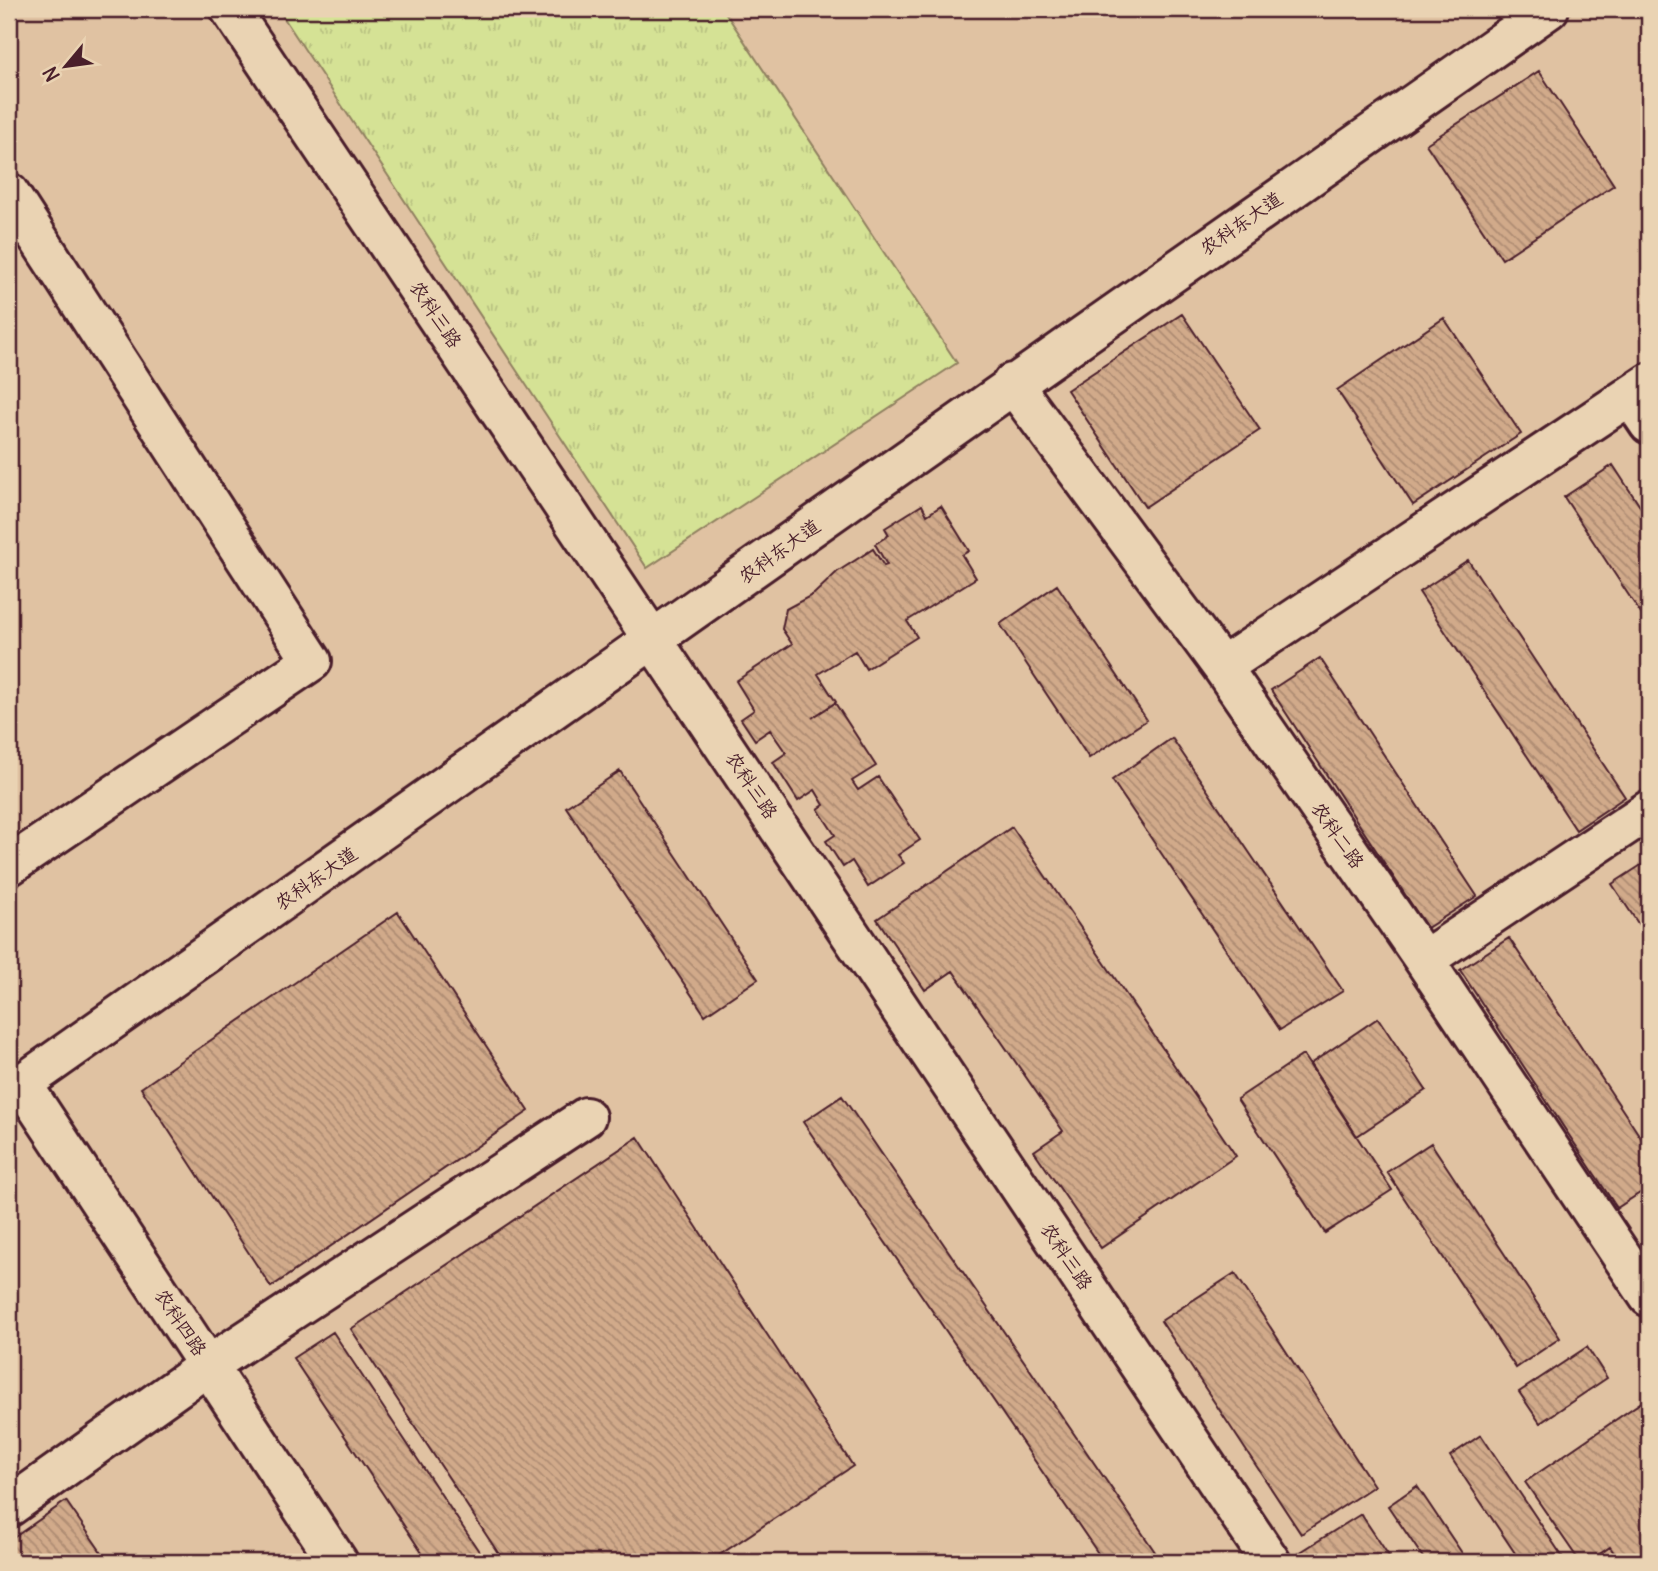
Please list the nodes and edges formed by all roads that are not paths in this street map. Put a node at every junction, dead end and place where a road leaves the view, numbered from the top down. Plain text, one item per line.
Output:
1 (230, 9) edge
2 (1549, 9) edge
3 (9, 193) edge
4 (1012, 383) junction
5 (1643, 401) edge
6 (655, 641) junction
7 (1222, 667) junction
8 (1649, 810) edge
9 (9, 866) edge
10 (1424, 960) junction
11 (15, 1089) edge
12 (586, 1117) dead end
13 (1649, 1297) edge
14 (209, 1365) junction
15 (9, 1507) edge
16 (338, 1562) edge
17 (1271, 1562) edge

1 - 6 street, 农科三路
2 - 4 street, 农科东大道
3 - 9 street
4 - 6 street, 农科东大道
4 - 7 street, 农科二路
5 - 7 street
6 - 11 street, 农科东大道
6 - 17 street, 农科三路
7 - 10 street, 农科二路
8 - 10 street
10 - 13 street, 农科二路
11 - 14 street, 农科四路
12 - 14 street
14 - 15 street
14 - 16 street, 农科四路

